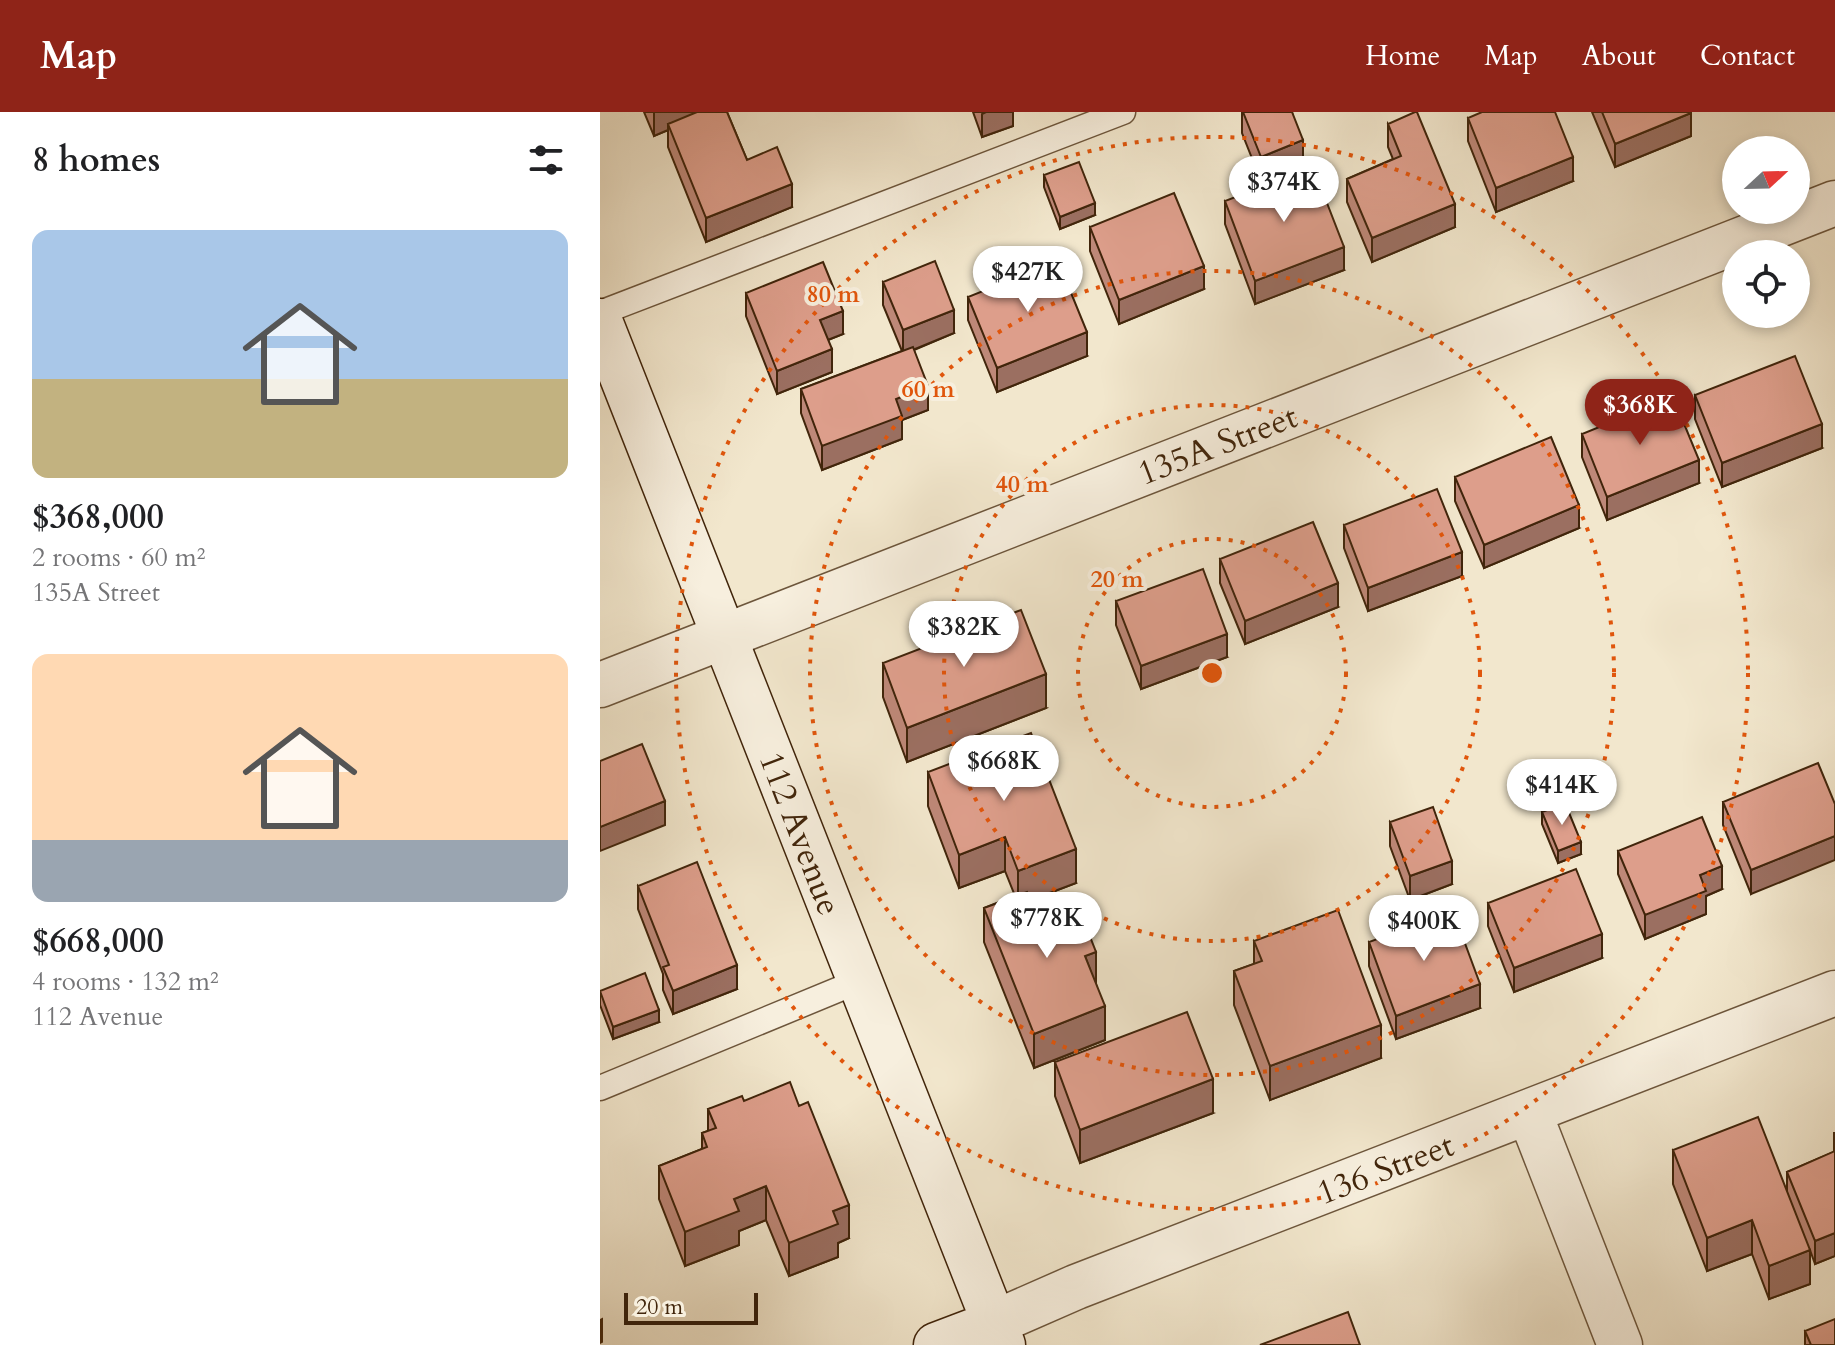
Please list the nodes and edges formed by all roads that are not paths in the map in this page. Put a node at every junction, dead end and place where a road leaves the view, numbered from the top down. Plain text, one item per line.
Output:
1 (1123, 112) edge
2 (1835, 203) edge
3 (600, 313) edge
4 (600, 321) edge
5 (724, 635) junction
6 (600, 685) edge
7 (859, 981) junction
8 (1835, 993) edge
9 (600, 1088) edge
10 (1529, 1112) junction
11 (998, 1334) edge
12 (936, 1345) edge
13 (1620, 1345) edge

1 - 3 lane
2 - 5 street, 135A Street
4 - 5 street, 112 Avenue
5 - 6 street, 135A Street
5 - 7 street, 112 Avenue
7 - 9 lane
7 - 11 street, 112 Avenue
8 - 10 street, 136 Street
10 - 11 street, 136 Street
10 - 13 street
11 - 12 street, 136 Street

